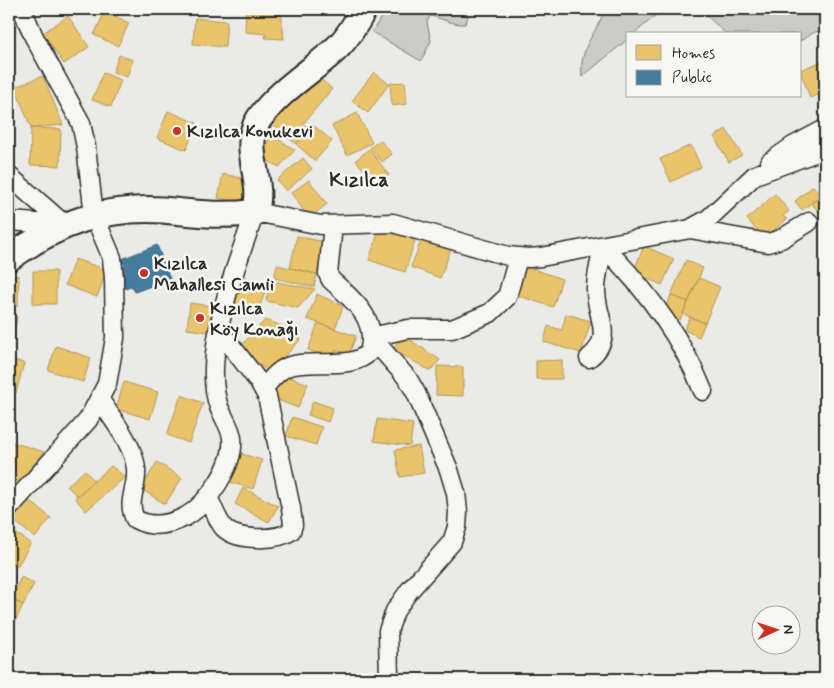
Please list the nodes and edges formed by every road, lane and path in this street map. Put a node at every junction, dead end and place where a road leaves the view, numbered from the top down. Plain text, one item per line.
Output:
1 (22, 9) edge
2 (364, 9) edge
3 (825, 129) edge
4 (825, 149) edge
5 (755, 175) junction
6 (9, 176) edge
7 (255, 212) junction
8 (94, 214) junction
9 (9, 221) edge
10 (809, 222) dead end
11 (66, 225) junction
12 (333, 226) junction
13 (690, 229) junction
14 (603, 246) junction
15 (9, 258) edge
16 (518, 258) junction
17 (219, 330) junction
18 (371, 337) junction
19 (589, 358) dead end
20 (264, 388) junction
21 (704, 391) dead end
22 (100, 400) junction
23 (208, 497) junction
24 (9, 508) edge
25 (389, 679) edge

1 - 8 street
2 - 7 street
3 - 5 street
4 - 5 street
5 - 13 street
6 - 11 street
7 - 8 street
7 - 12 street
7 - 17 street
8 - 11 street
8 - 22 street
9 - 11 street
10 - 13 street
11 - 15 street
12 - 16 street
12 - 18 street
13 - 14 street
14 - 16 street
14 - 19 street
14 - 21 street
16 - 18 street
17 - 20 street
17 - 23 street
18 - 20 street
18 - 25 street
20 - 23 street
22 - 23 street
22 - 24 street

